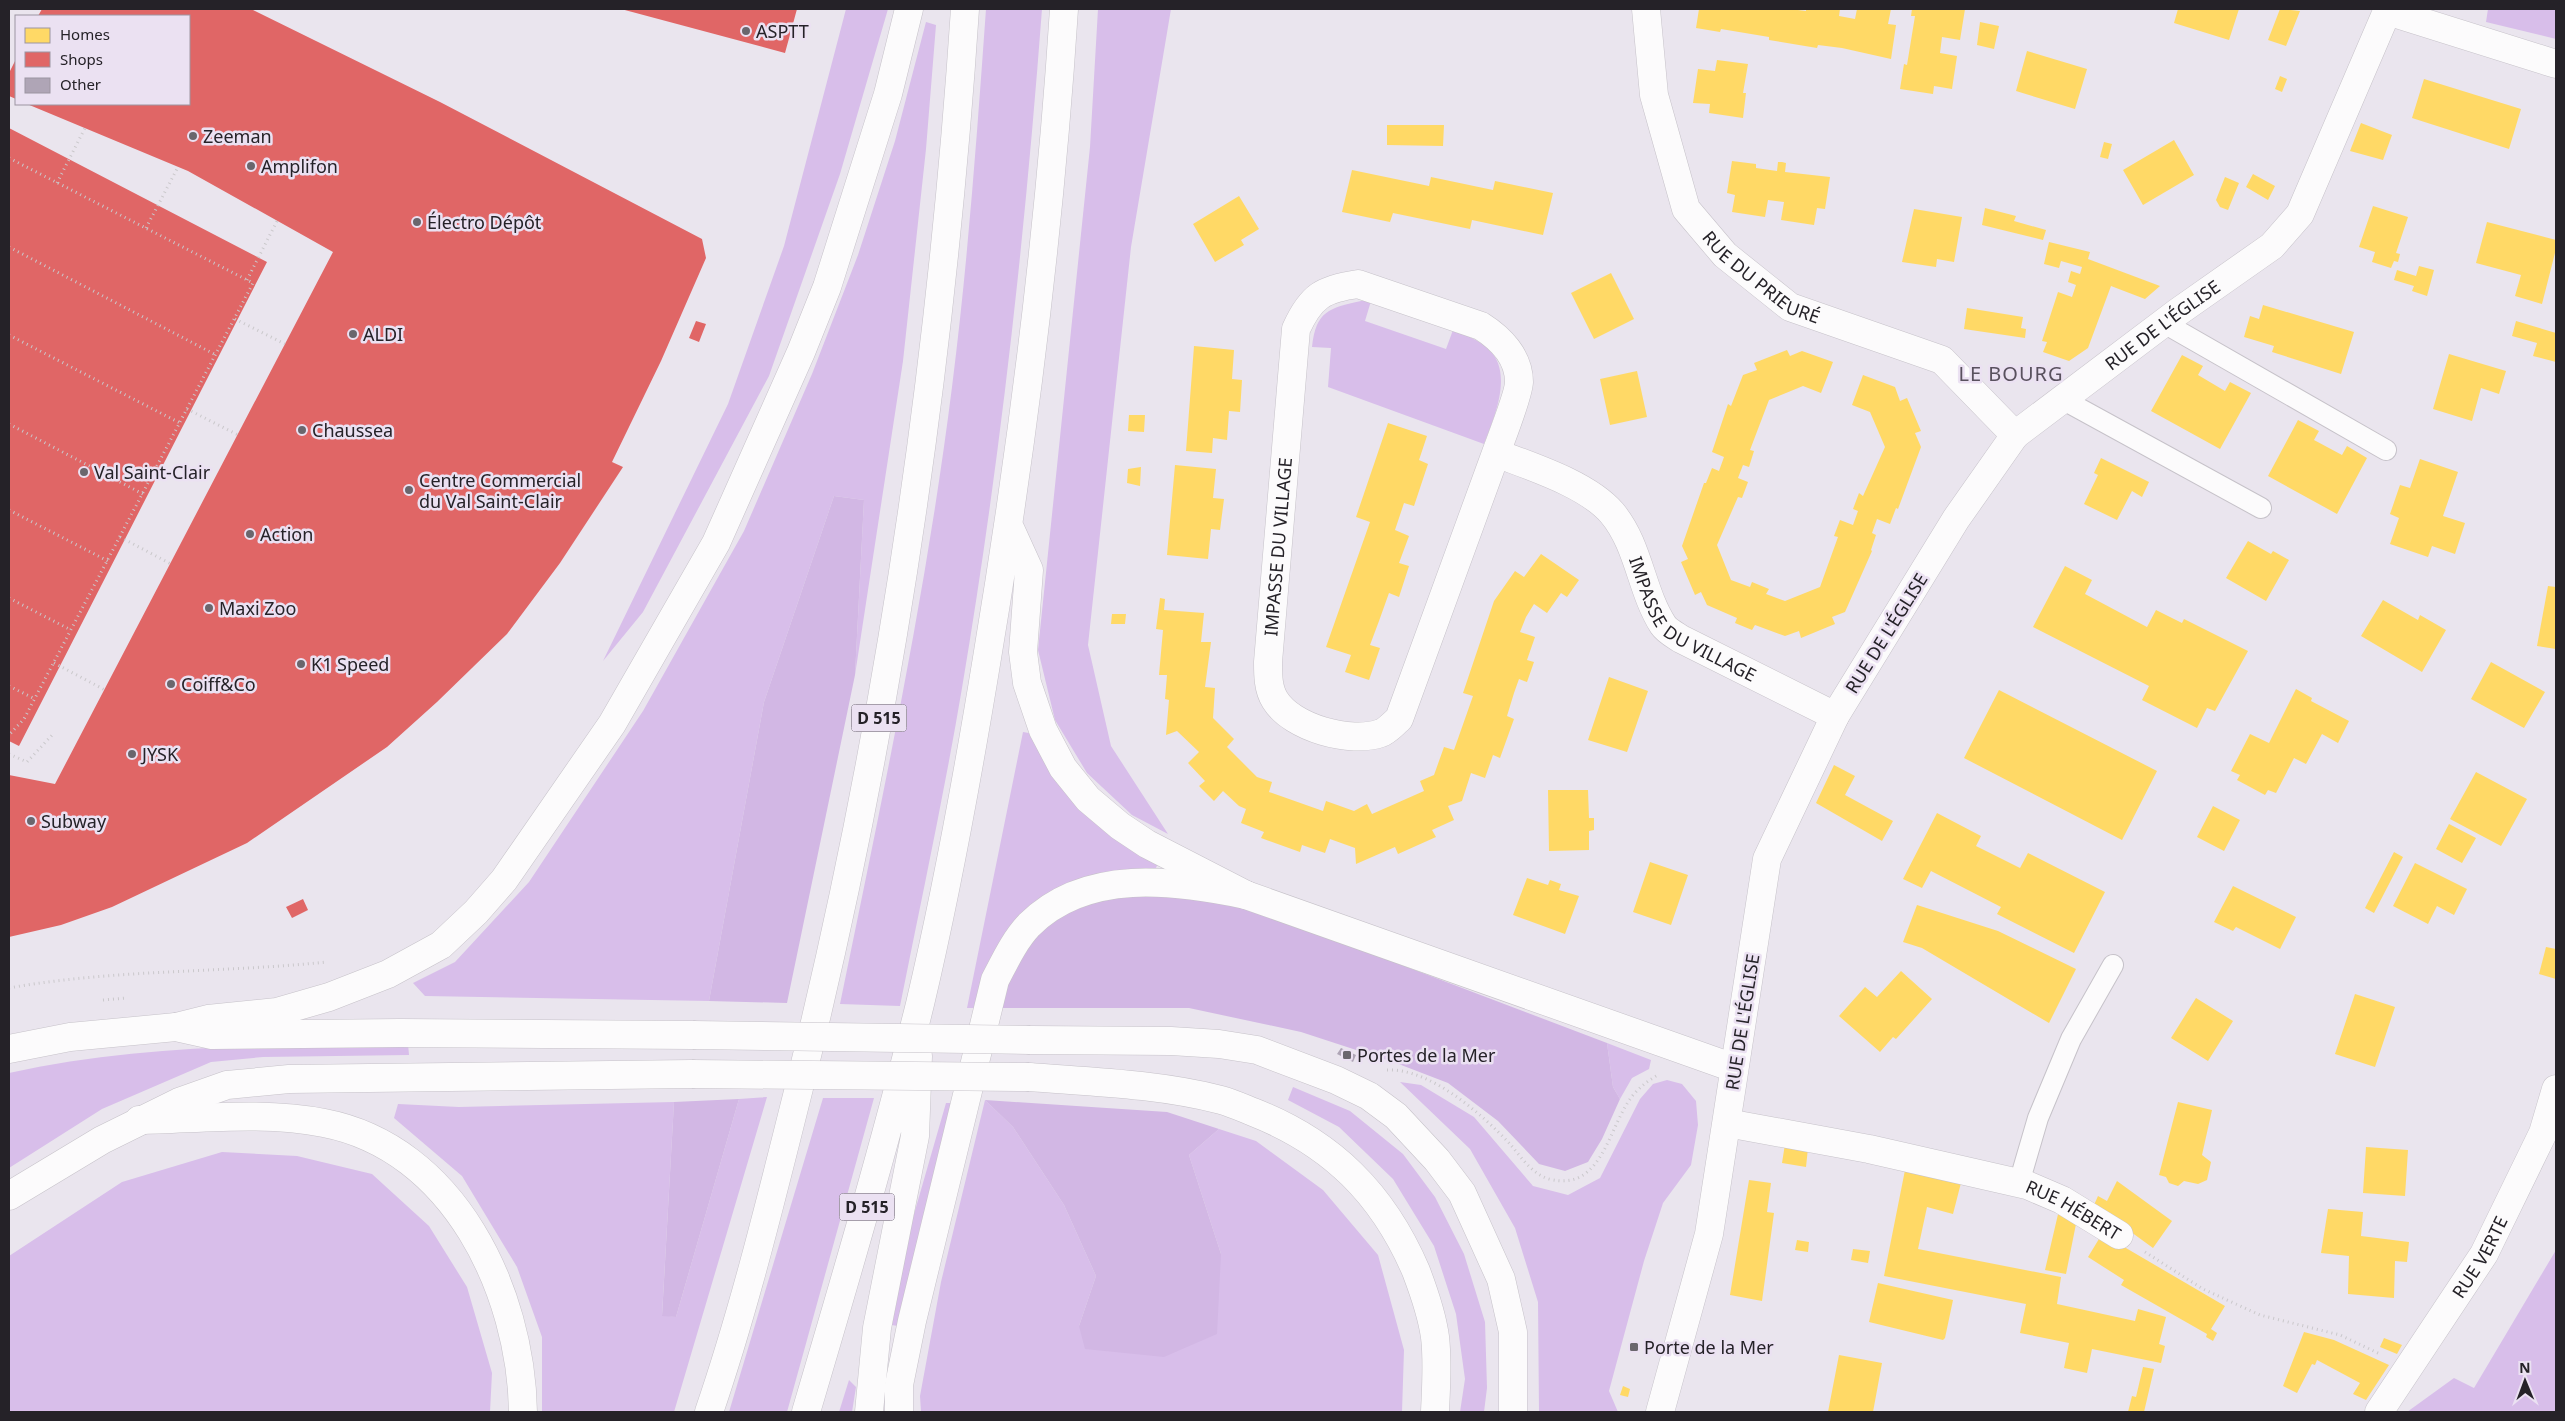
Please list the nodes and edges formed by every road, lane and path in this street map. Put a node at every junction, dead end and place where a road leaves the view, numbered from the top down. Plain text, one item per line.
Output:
1 (909, 9) edge
2 (965, 9) edge
3 (1064, 9) edge
4 (1646, 9) edge
5 (2387, 10) edge
6 (2556, 64) edge
7 (85, 128) dead end
8 (9, 158) edge
9 (178, 167) dead end
10 (57, 183) junction
11 (277, 221) dead end
12 (146, 228) junction
13 (9, 247) edge
14 (247, 280) junction
15 (234, 319) junction
16 (2164, 323) junction
17 (9, 335) edge
18 (285, 344) dead end
19 (216, 355) junction
20 (2062, 400) junction
21 (187, 409) junction
22 (180, 423) junction
23 (9, 424) edge
24 (238, 435) dead end
25 (2015, 436) junction
26 (2386, 450) dead end
27 (1496, 453) junction
28 (143, 494) junction
29 (2261, 508) dead end
30 (9, 510) edge
31 (1009, 526) junction
32 (120, 537) junction
33 (108, 561) junction
34 (171, 564) dead end
35 (9, 598) edge
36 (72, 630) junction
37 (54, 663) junction
38 (9, 686) edge
39 (105, 690) dead end
40 (35, 699) junction
41 (1835, 716) junction
42 (54, 734) dead end
43 (9, 735) edge
44 (9, 754) edge
45 (1246, 895) junction
46 (334, 962) dead end
47 (2114, 965) dead end
48 (9, 988) edge
49 (921, 1000) junction
50 (176, 1028) junction
51 (9, 1049) edge
52 (1734, 1068) junction
53 (1378, 1070) dead end
54 (1663, 1072) dead end
55 (2556, 1089) edge
56 (139, 1120) junction
57 (1727, 1122) junction
58 (2019, 1183) junction
59 (9, 1196) edge
60 (2119, 1235) joint
61 (2388, 1358) dead end
62 (523, 1412) edge
63 (709, 1412) edge
64 (806, 1412) edge
65 (869, 1412) edge
66 (898, 1412) edge
67 (1435, 1412) edge
68 (1513, 1412) edge
69 (1660, 1412) edge
70 (2379, 1412) edge

1 - 50 main road
2 - 63 main road, D 515
3 - 31 main road, D 515
4 - 25 main road, RUE DU PRIEURÉ
5 - 6 main road
5 - 16 main road, RUE DE L'ÉGLISE
7 - 10 path
8 - 10 path
9 - 12 path
10 - 12 path
11 - 14 path
12 - 14 path
13 - 19 path
14 - 15 path
15 - 18 path
15 - 19 path
16 - 20 main road, RUE DE L'ÉGLISE
16 - 26 lane
17 - 22 path
19 - 21 path
20 - 25 main road, RUE DE L'ÉGLISE
20 - 29 lane
21 - 22 path
21 - 24 path
22 - 28 path
23 - 28 path
25 - 41 main road, RUE DE L'ÉGLISE
27 - 27 main road, IMPASSE DU VILLAGE
27 - 41 main road, IMPASSE DU VILLAGE
28 - 32 path
30 - 33 path
31 - 45 main road
31 - 49 main road, D 515
32 - 33 path
32 - 34 path
33 - 36 path
35 - 36 path
36 - 37 path
37 - 39 path
37 - 40 path
38 - 40 path
40 - 43 path
41 - 52 main road, RUE DE L'ÉGLISE
42 - 44 path
45 - 52 main road
45 - 66 main road
46 - 48 path
47 - 58 lane
49 - 64 main road, D 515
49 - 65 main road
50 - 51 main road
50 - 68 main road, bridge
52 - 57 main road, RUE DE L'ÉGLISE
53 - 54 path
55 - 70 main road, RUE VERTE
56 - 59 main road
56 - 62 main road
56 - 67 main road, bridge
57 - 58 main road, RUE HÉBERT
57 - 69 main road, RUE DE L'ÉGLISE
58 - 60 main road, RUE HÉBERT
60 - 61 path, RUE HÉBERT

